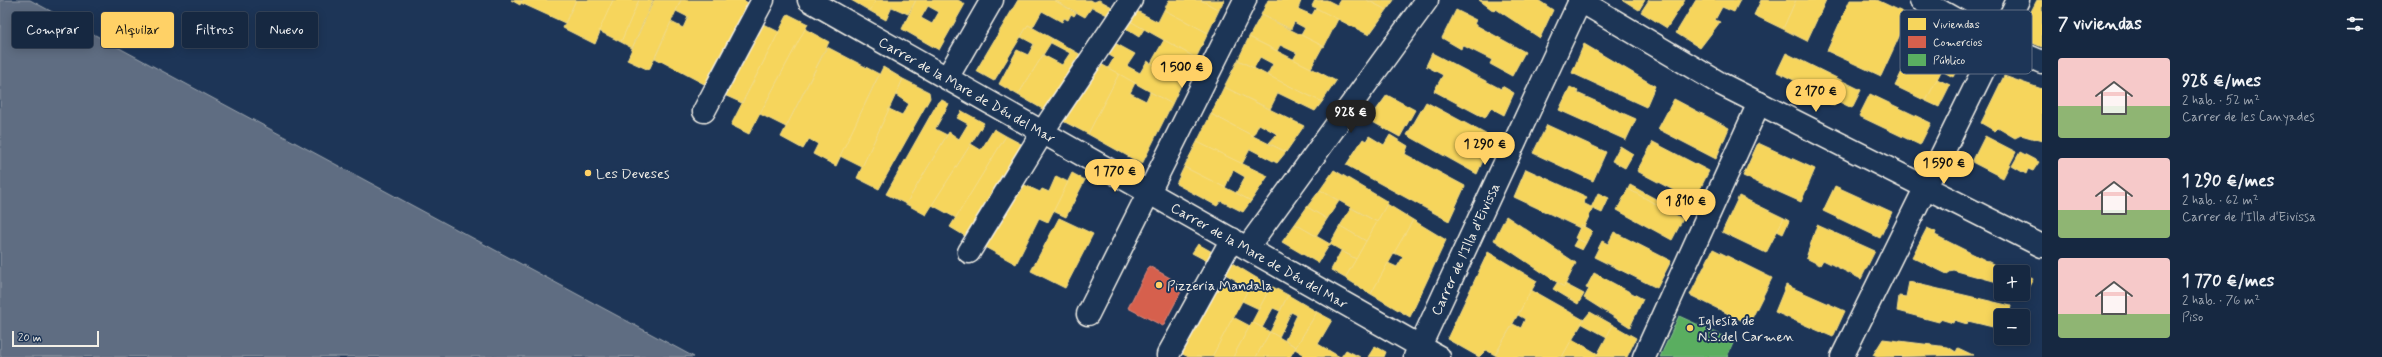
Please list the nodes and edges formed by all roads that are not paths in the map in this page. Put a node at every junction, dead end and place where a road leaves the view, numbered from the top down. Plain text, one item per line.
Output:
1 (762, 0) edge
2 (808, 0) edge
3 (992, 0) edge
4 (1131, 0) edge
5 (1245, 0) edge
6 (1427, 0) edge
7 (1580, 0) edge
8 (1921, 0) edge
9 (2018, 0) edge
10 (1939, 10) edge
11 (2013, 10) edge
12 (2032, 58) edge
13 (2042, 62) edge
14 (1981, 74) edge
15 (947, 78) junction
16 (1759, 103) junction
17 (704, 111) dead end
18 (1044, 134) junction
19 (1924, 187) junction
20 (1150, 193) junction
21 (1240, 244) junction
22 (2042, 246) edge
23 (969, 252) dead end
24 (1088, 314) dead end
25 (1418, 351) edge
26 (1168, 355) dead end
27 (1439, 357) edge
28 (1644, 357) edge
29 (1842, 357) edge

1 - 17 street
2 - 15 street, Carrer de la Mare de Déu del Mar
3 - 15 street
4 - 18 street
5 - 20 street
6 - 21 street
7 - 16 street
7 - 25 street, Carrer de l'Illa d'Eivissa
8 - 10 street
9 - 11 street
12 - 13 street
14 - 19 street
15 - 18 street, Carrer de la Mare de Déu del Mar
16 - 19 street
16 - 28 street
18 - 20 street, Carrer de la Mare de Déu del Mar
18 - 23 street
19 - 22 street
19 - 29 street
20 - 21 street, Carrer de la Mare de Déu del Mar
20 - 24 street
21 - 25 street, Carrer de la Mare de Déu del Mar
21 - 26 street
25 - 27 street, Carrer de la Mare de Déu del Mar

